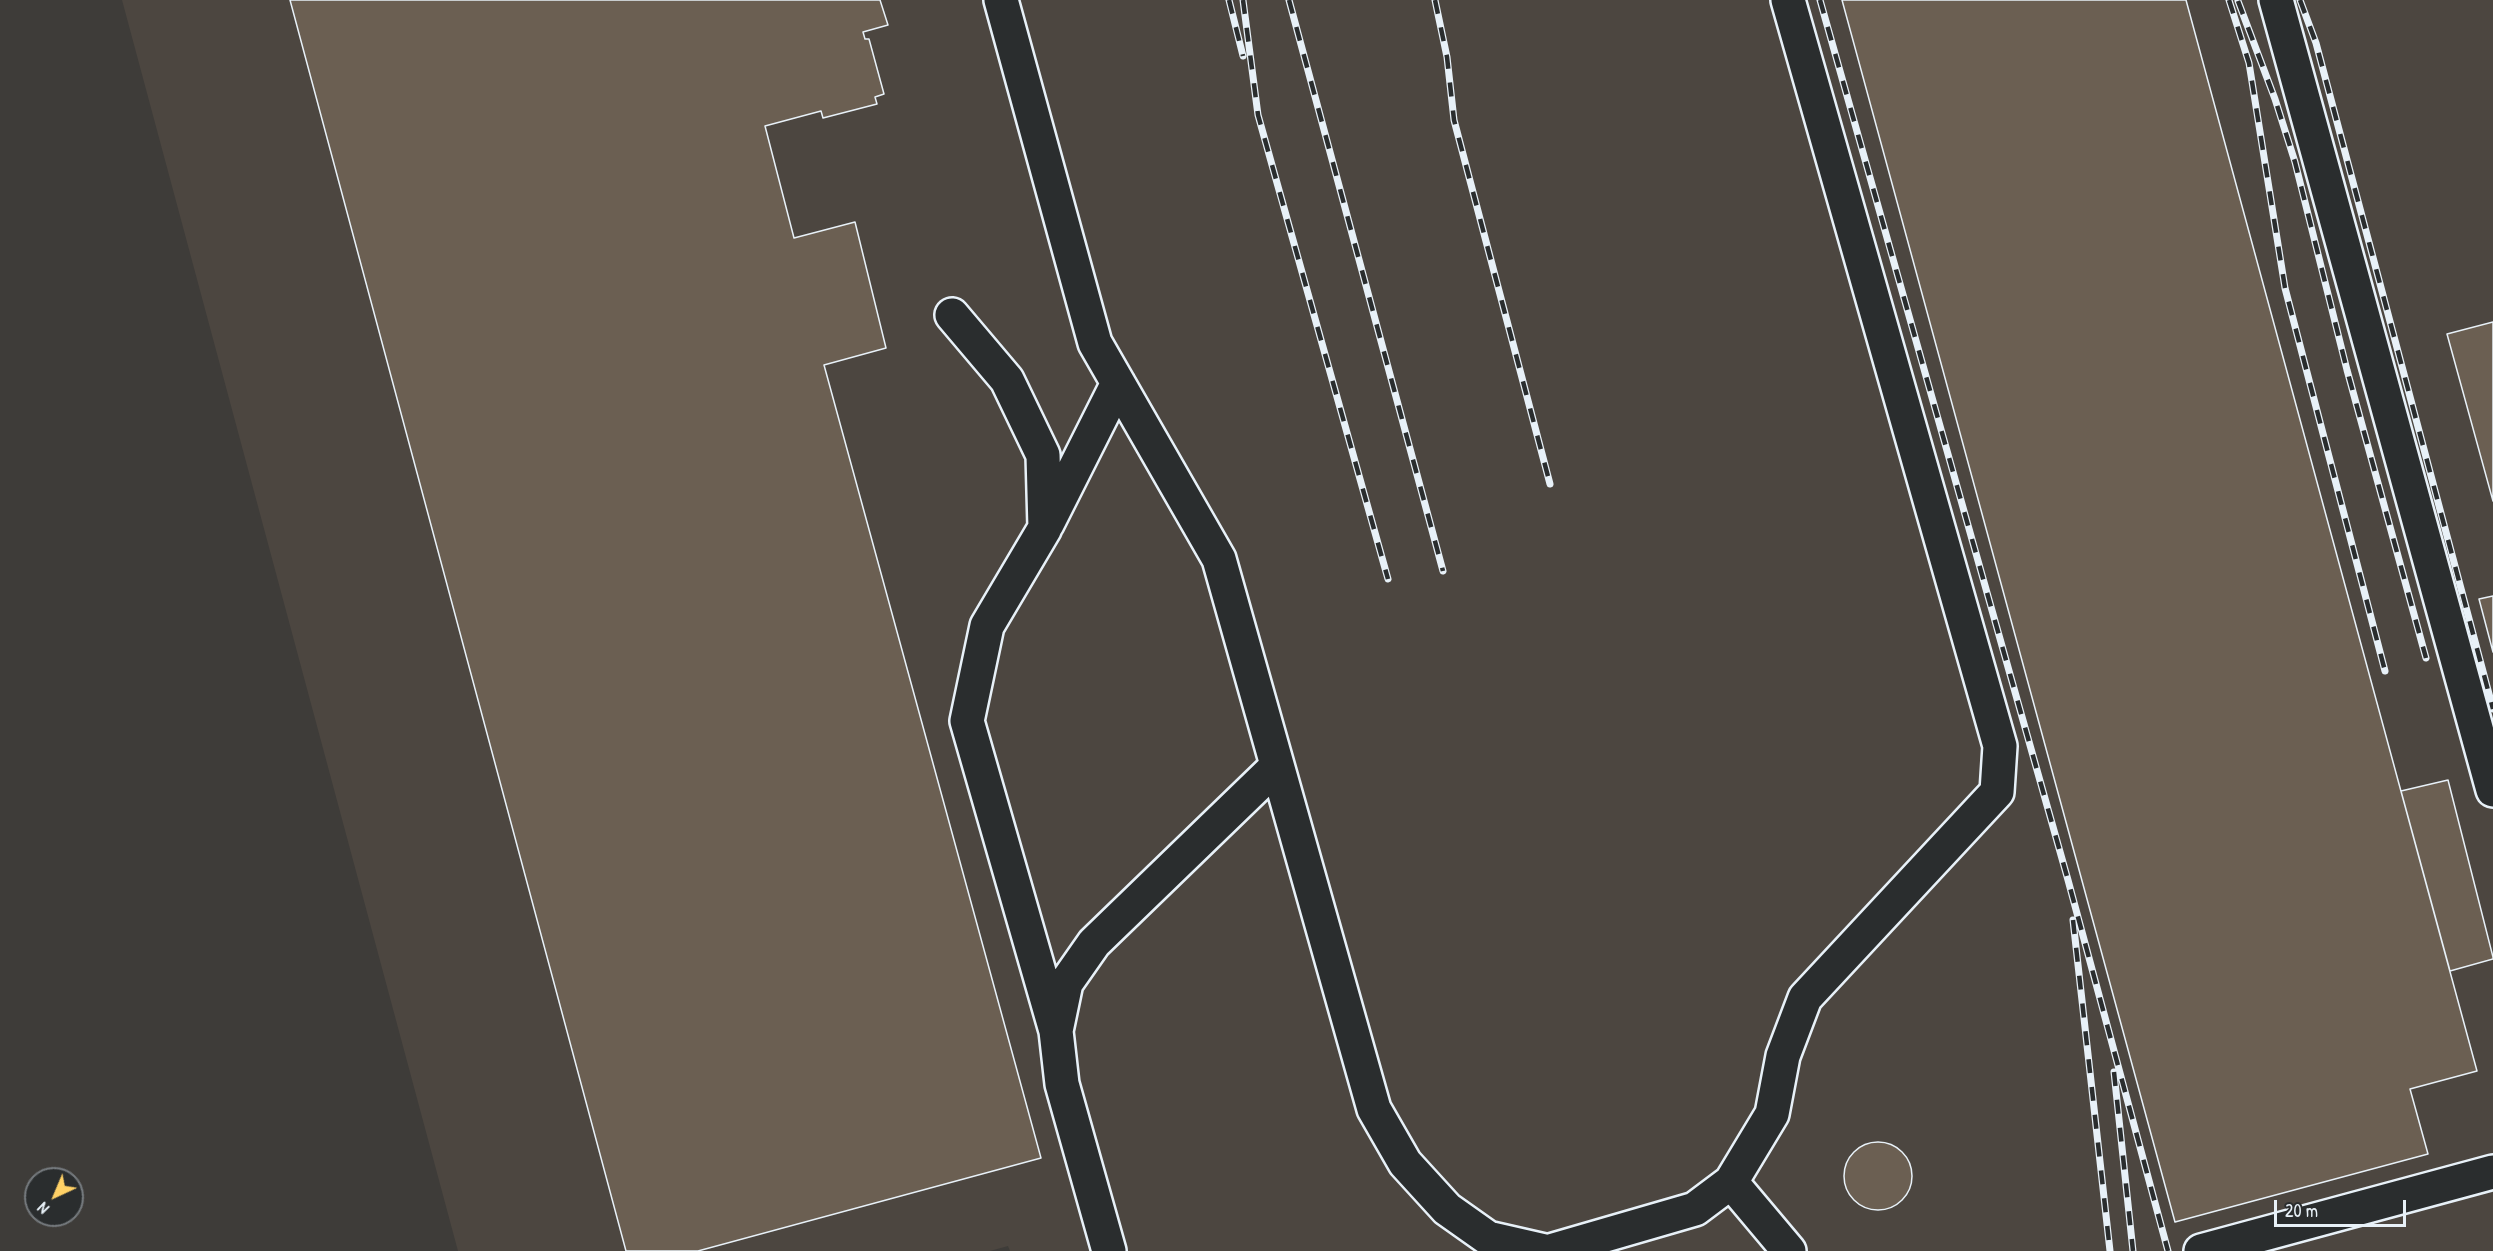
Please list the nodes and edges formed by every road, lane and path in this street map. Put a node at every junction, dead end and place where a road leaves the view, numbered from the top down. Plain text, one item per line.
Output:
1 (1001, 0) edge
2 (1788, 0) edge
3 (2276, 0) edge
4 (952, 315) dead end
5 (1118, 383) junction
6 (1045, 528) junction
7 (1277, 766) junction
8 (2493, 789) edge
9 (1056, 1031) junction
10 (2493, 1172) edge
11 (1731, 1182) junction
12 (1109, 1251) edge
13 (1545, 1251) edge
14 (1550, 1251) edge
15 (1789, 1251) edge
16 (2201, 1251) edge

1 - 5 lane
2 - 11 lane
3 - 8 lane
4 - 6 lane
5 - 6 lane
5 - 7 lane
6 - 9 lane
7 - 9 lane
7 - 13 lane
9 - 12 lane
10 - 16 lane
11 - 14 lane
11 - 15 lane

